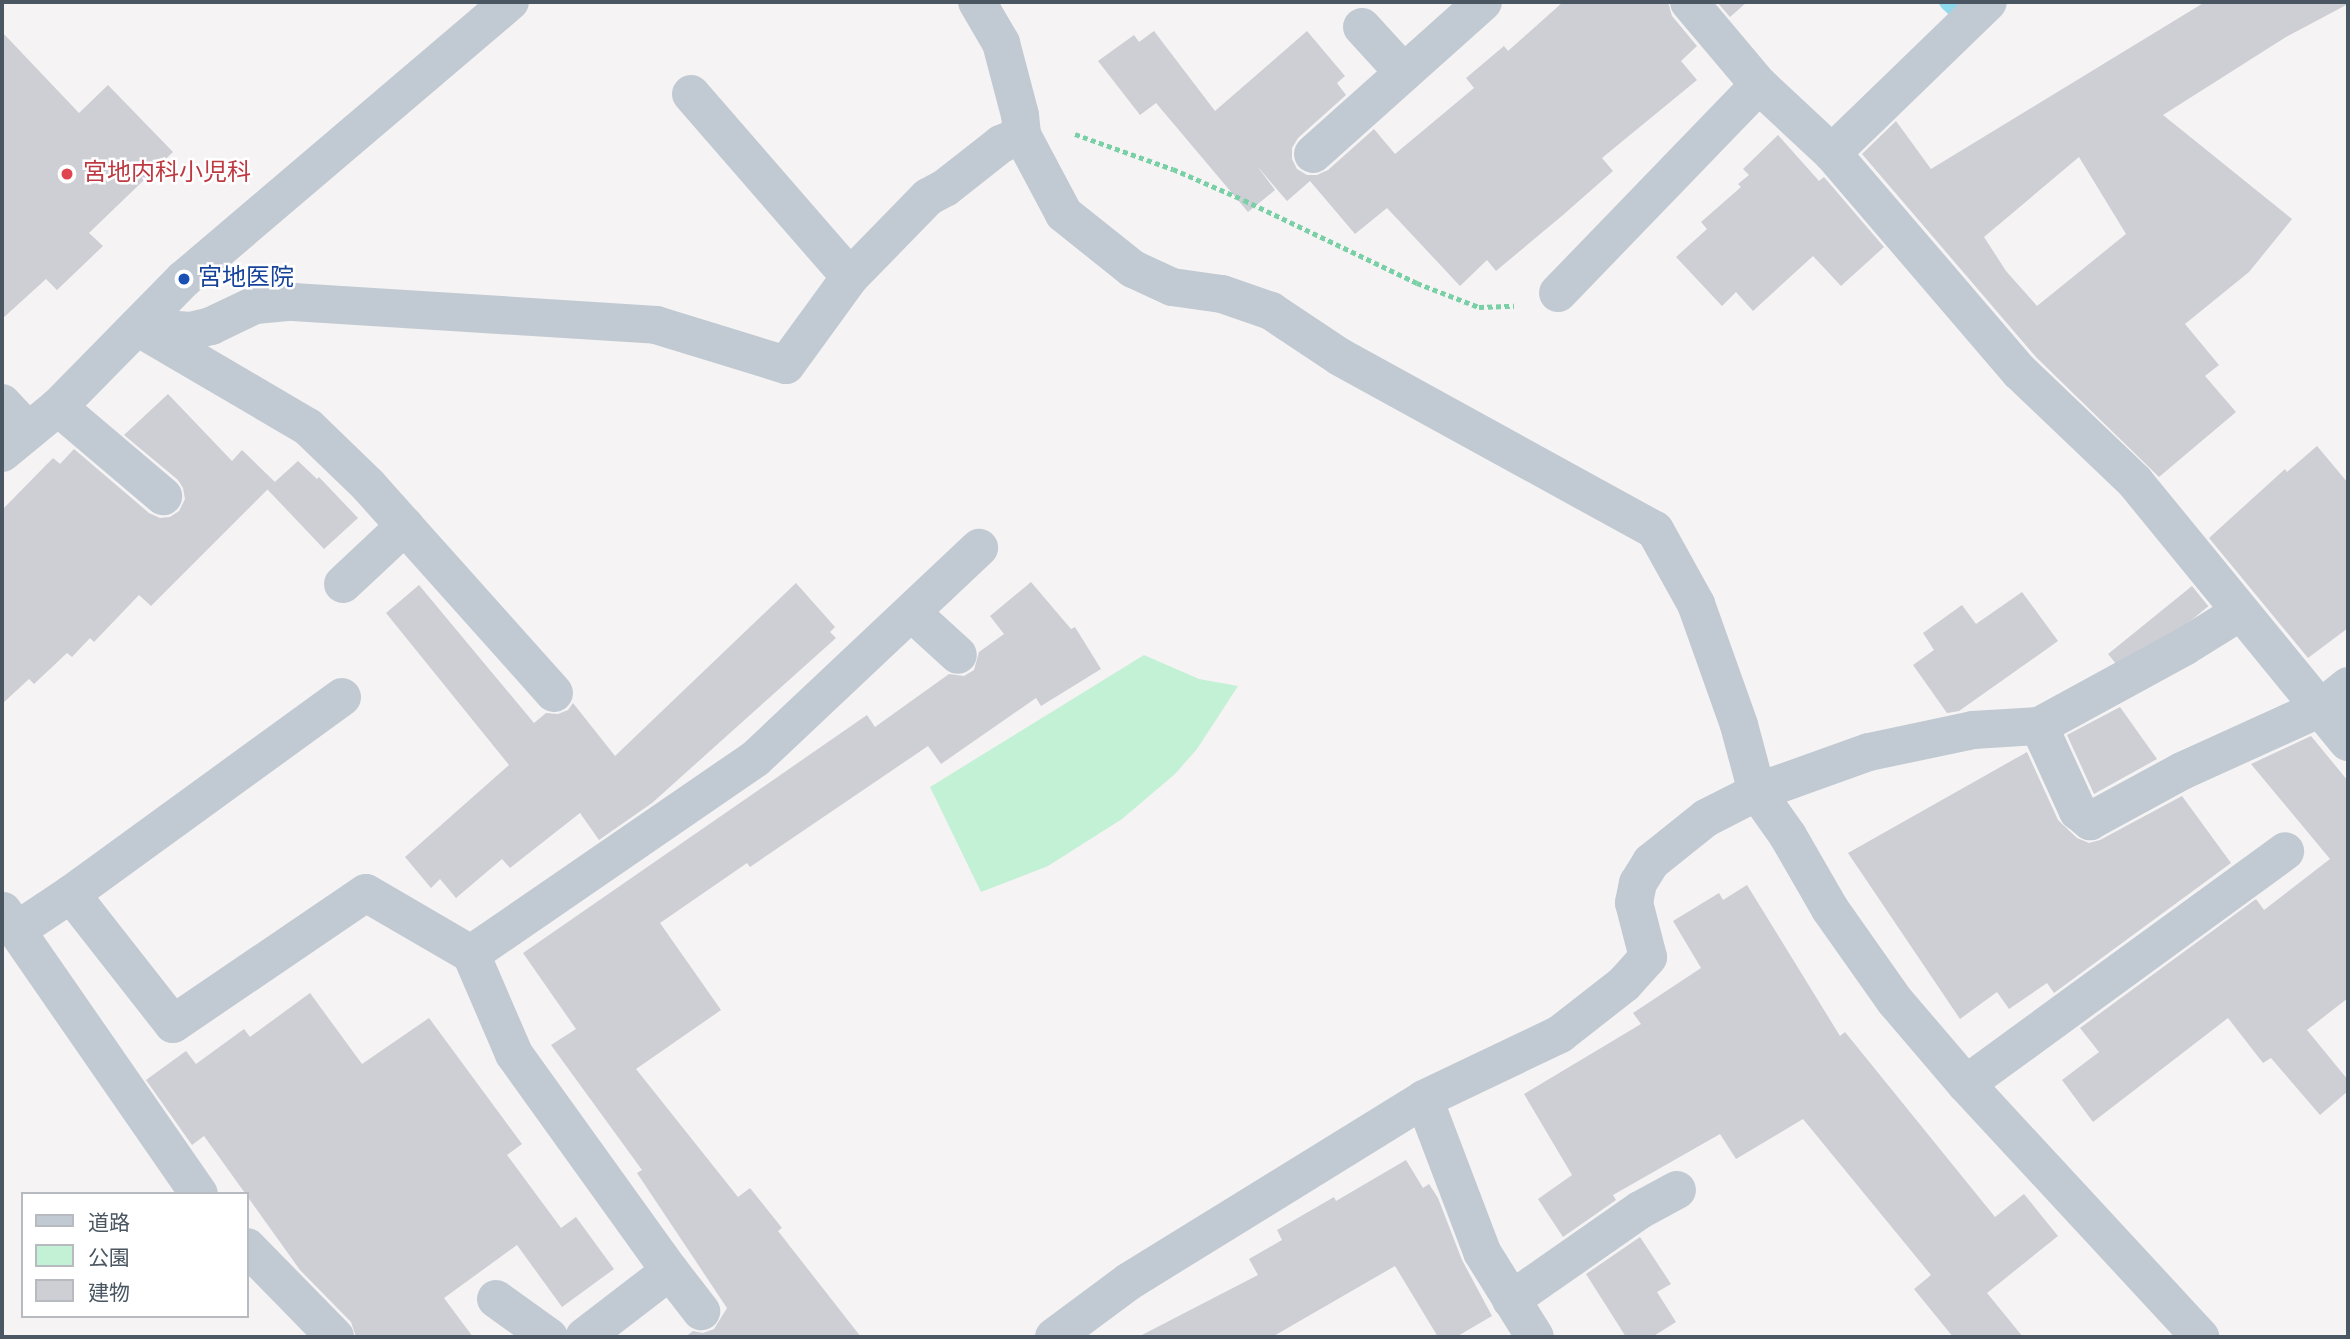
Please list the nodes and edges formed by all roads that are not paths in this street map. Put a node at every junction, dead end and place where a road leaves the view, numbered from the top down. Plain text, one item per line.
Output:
1 (977, 2) edge
2 (1483, 2) edge
3 (1689, 2) edge
4 (1988, 2) edge
5 (489, 9) edge
6 (1362, 27) dead end
7 (1404, 73) junction
8 (1759, 85) junction
9 (691, 94) dead end
10 (1021, 125) junction
11 (1832, 153) junction
12 (1313, 154) dead end
13 (850, 277) junction
14 (1558, 293) road end
15 (137, 327) junction
16 (58, 407) junction
17 (10, 429) edge
18 (163, 496) dead end
19 (405, 526) junction
20 (979, 548) dead end
21 (343, 584) dead end
22 (2239, 612) junction
23 (912, 613) junction
24 (958, 655) dead end
25 (554, 693) dead end
26 (2335, 696) edge
27 (341, 697) dead end
28 (2039, 726) junction
29 (2348, 742) edge
30 (1757, 792) junction
31 (2284, 851) dead end
32 (71, 894) junction
33 (9, 920) edge
34 (471, 954) junction
35 (1966, 1084) junction
36 (1424, 1099) junction
37 (1677, 1190) dead end
38 (199, 1192) edge
39 (248, 1248) edge
40 (670, 1271) junction
41 (496, 1299) dead end
42 (1511, 1300) junction
43 (701, 1311) dead end
44 (335, 1337) edge
45 (549, 1337) edge
46 (584, 1337) edge
47 (1054, 1337) edge
48 (1535, 1337) edge
49 (2200, 1337) edge

1 - 10 street
2 - 7 street
3 - 8 street
4 - 11 street
5 - 15 street
6 - 7 street
7 - 12 street
8 - 11 street
8 - 14 street
9 - 13 street
10 - 13 street
10 - 30 street
11 - 22 street
13 - 15 street
15 - 16 street
15 - 19 street
16 - 17 street
16 - 18 street
19 - 21 street
19 - 25 street
20 - 23 street
22 - 26 street
22 - 28 street
23 - 24 street
23 - 34 street
26 - 28 street
26 - 29 street
27 - 32 street
28 - 30 street
30 - 35 street
30 - 36 street
31 - 35 street
32 - 33 street
32 - 34 street
33 - 38 street
34 - 40 street
35 - 49 street
36 - 42 street
36 - 47 street
37 - 42 street
39 - 44 street
40 - 43 street
40 - 46 street
41 - 45 street
42 - 48 street

